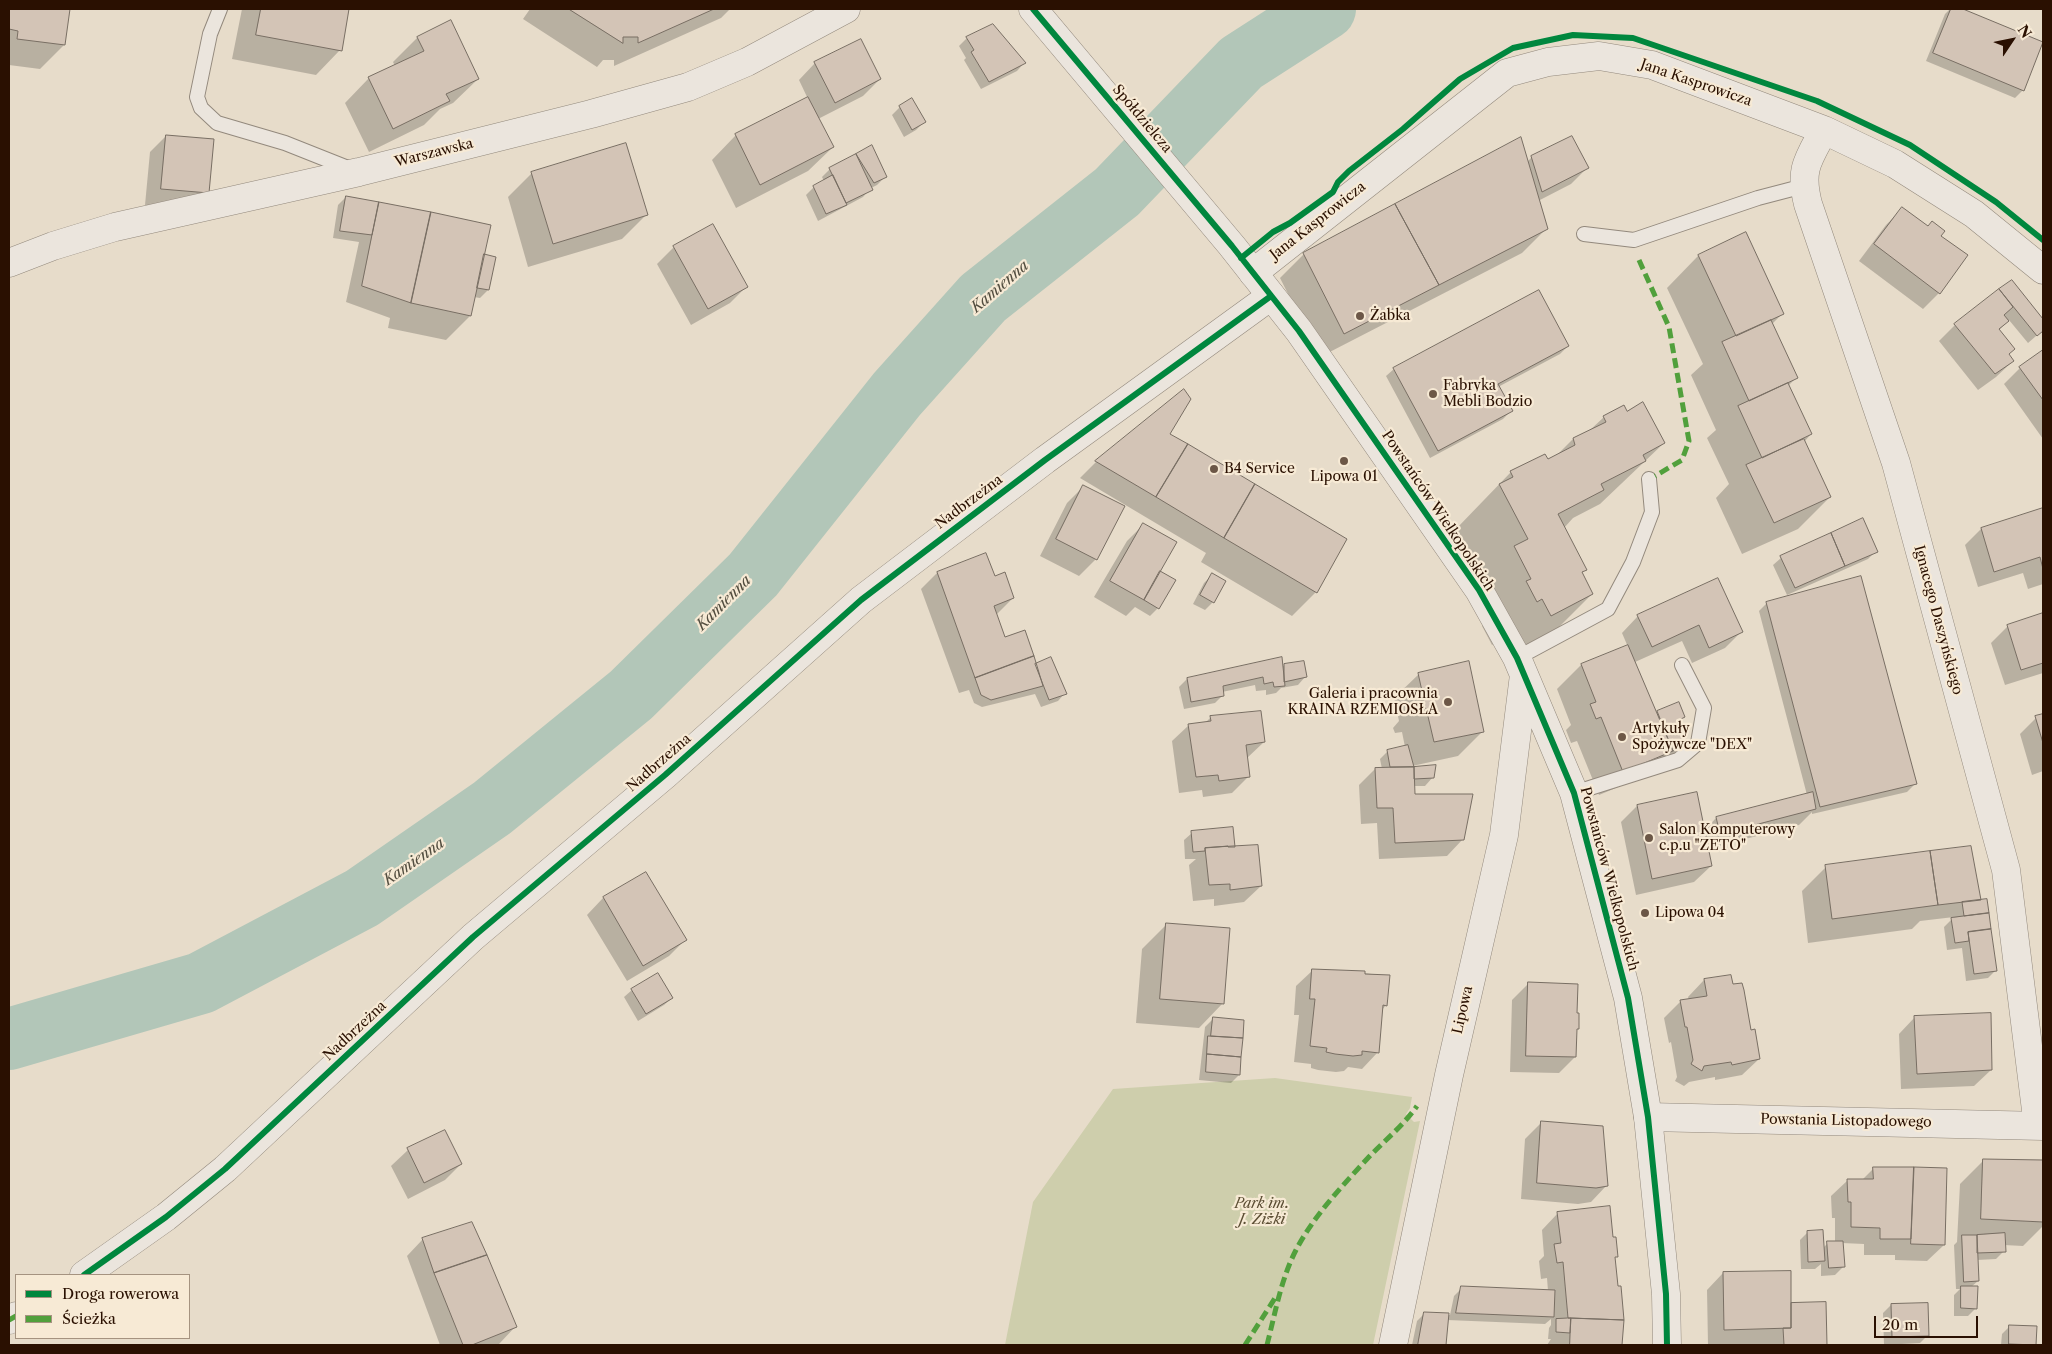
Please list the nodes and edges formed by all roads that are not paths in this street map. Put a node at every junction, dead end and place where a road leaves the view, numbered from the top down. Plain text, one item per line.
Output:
1 (220, 9) edge
2 (846, 9) edge
3 (1033, 9) edge
4 (1824, 130) junction
5 (359, 172) junction
6 (1804, 186) junction
7 (1584, 234) dead end
8 (1232, 246) joint
9 (9, 263) edge
10 (2043, 270) edge
11 (1253, 273) junction
12 (1271, 296) junction
13 (1649, 479) dead end
14 (1682, 665) dead end
15 (1520, 666) junction
16 (1574, 793) junction
17 (1648, 1117) junction
18 (2041, 1126) edge
19 (85, 1274) edge
20 (1393, 1345) edge
21 (1667, 1345) edge

1 - 5 lane
2 - 5 street, Warszawska
3 - 8 street, Spółdzielcza
4 - 6 street, Ignacego Daszyńskiego
4 - 10 street, Jana Kasprowicza
4 - 11 street, Jana Kasprowicza
5 - 9 street, Warszawska
6 - 7 lane
6 - 18 street, Ignacego Daszyńskiego
8 - 11 street, Powstańców Wielkopolskich
11 - 12 street, Powstańców Wielkopolskich
12 - 15 street, Powstańców Wielkopolskich
12 - 19 street, Nadbrzeżna
13 - 15 lane
14 - 16 lane
15 - 16 street, Powstańców Wielkopolskich
15 - 20 street, Lipowa
16 - 17 street, Powstańców Wielkopolskich
17 - 18 street, Powstania Listopadowego
17 - 21 street, Powstańców Wielkopolskich

